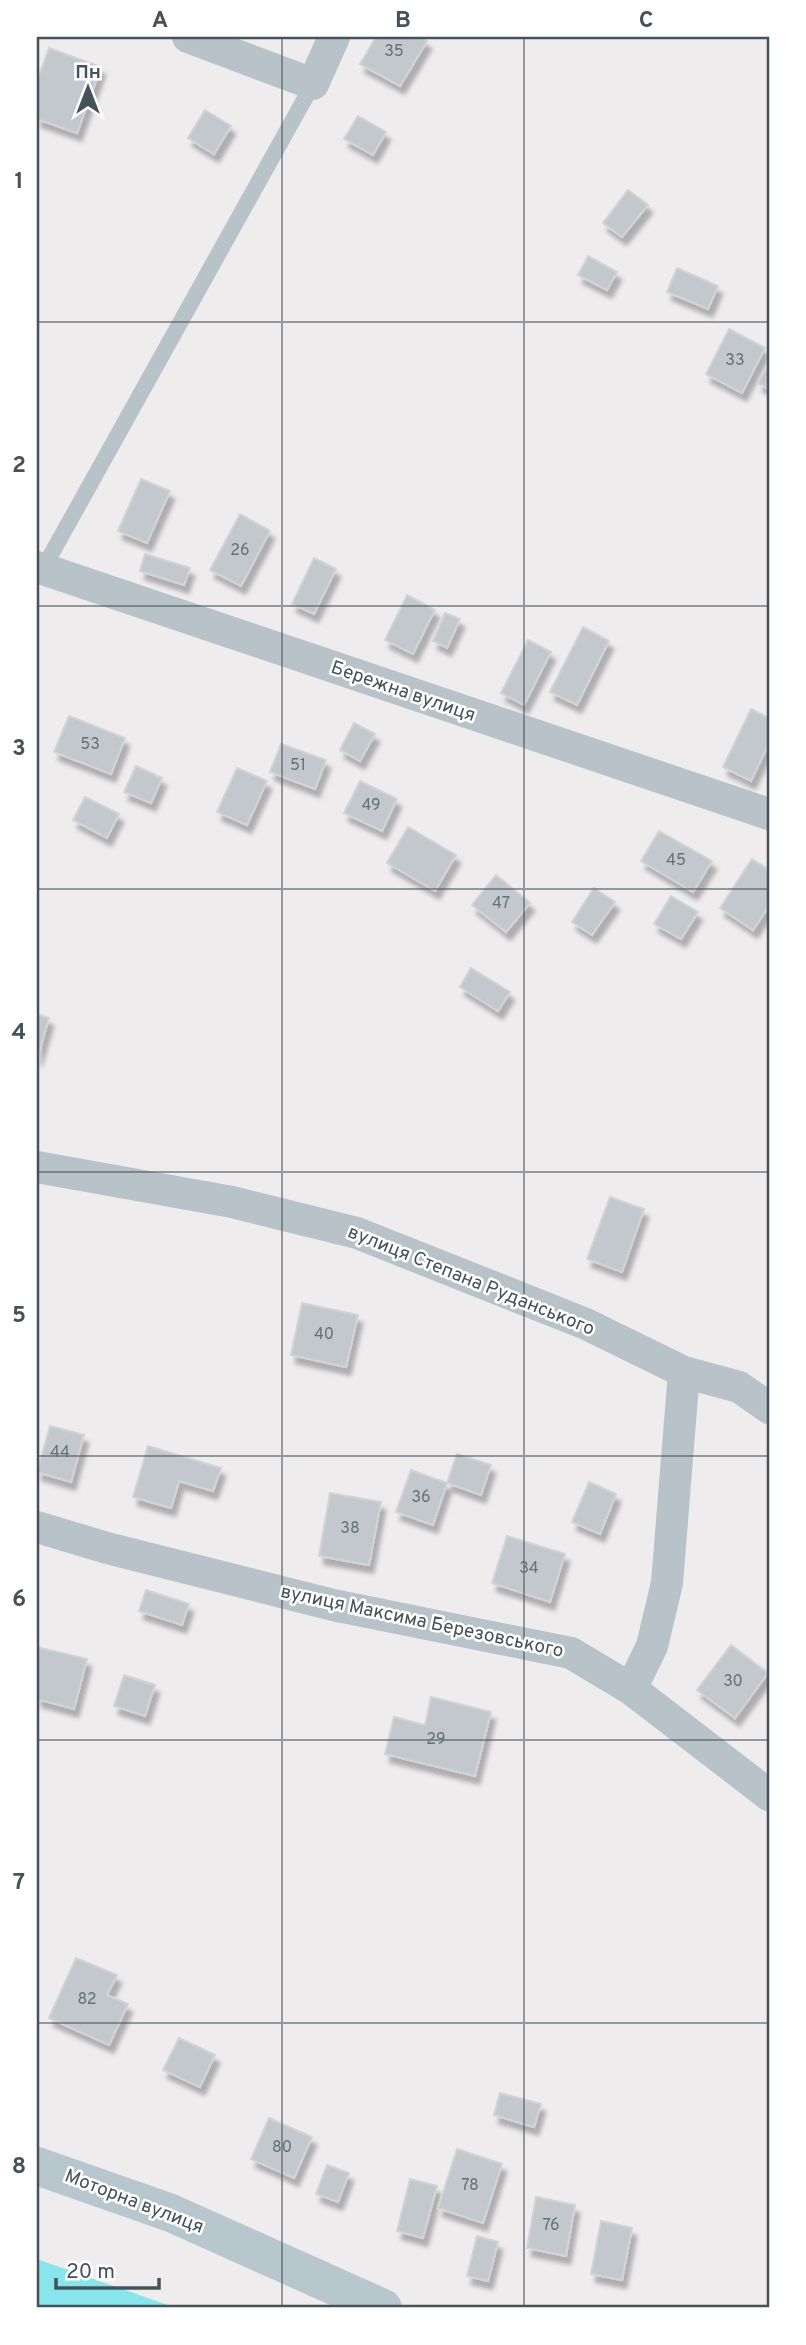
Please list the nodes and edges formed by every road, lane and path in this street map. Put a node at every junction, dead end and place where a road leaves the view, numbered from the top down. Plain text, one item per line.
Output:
1 (188, 37) edge
2 (334, 37) edge
3 (313, 83) junction
4 (40, 568) edge
5 (769, 814) edge
6 (37, 1167) edge
7 (684, 1372) junction
8 (769, 1408) edge
9 (37, 1527) edge
10 (631, 1689) junction
11 (769, 1795) edge
12 (37, 2166) edge
13 (383, 2308) edge

1 - 3 street
2 - 3 street
3 - 4 lane
4 - 5 street, Бережна вулиця
6 - 7 street, вулиця Степана Руданського
7 - 8 street, вулиця Степана Руданського
7 - 10 street
9 - 10 street, вулиця Максима Березовського
10 - 11 street, вулиця Максима Березовського
12 - 13 street, Моторна вулиця

